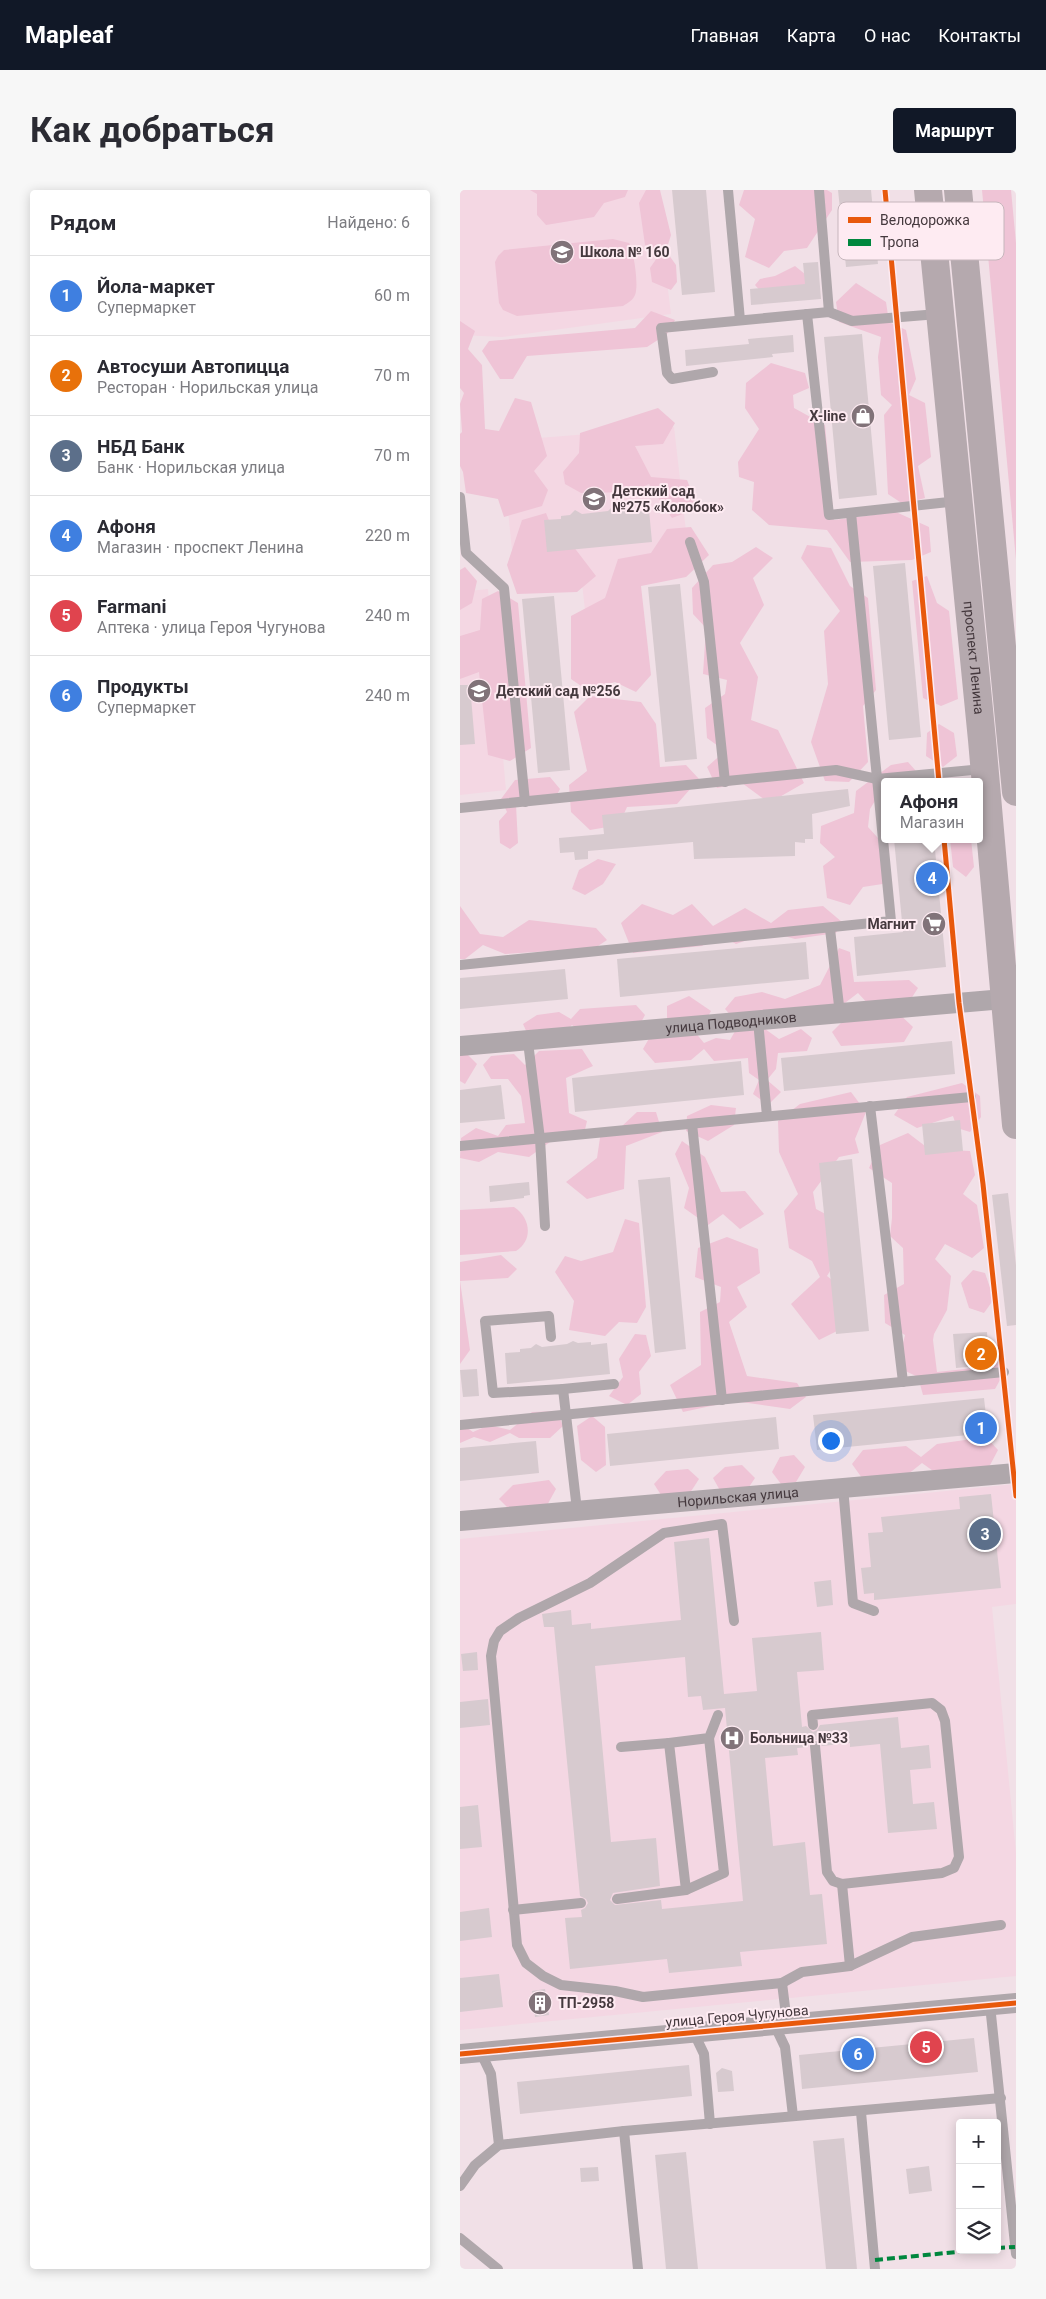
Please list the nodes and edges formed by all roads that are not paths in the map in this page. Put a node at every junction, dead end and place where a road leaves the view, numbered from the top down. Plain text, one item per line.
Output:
1 (728, 190) edge
2 (819, 190) edge
3 (935, 260) edge
4 (965, 260) edge
5 (829, 312) junction
6 (807, 314) junction
7 (940, 314) junction
8 (740, 320) junction
9 (713, 372) dead end
10 (460, 497) edge
11 (959, 501) junction
12 (851, 513) junction
13 (690, 542) dead end
14 (984, 769) junction
15 (888, 778) edge
16 (877, 779) junction
17 (881, 779) edge
18 (725, 782) junction
19 (1016, 792) edge
20 (524, 802) junction
21 (460, 808) edge
22 (881, 820) edge
23 (883, 843) edge
24 (830, 929) junction
25 (460, 964) edge
26 (1004, 999) junction
27 (840, 1014) junction
28 (758, 1021) junction
29 (528, 1042) junction
30 (460, 1046) edge
31 (971, 1096) dead end
32 (870, 1106) junction
33 (767, 1116) junction
34 (692, 1124) junction
35 (1016, 1125) edge
36 (540, 1139) junction
37 (460, 1146) edge
38 (545, 1226) dead end
39 (551, 1337) dead end
40 (1004, 1372) dead end
41 (903, 1382) junction
42 (614, 1384) dead end
43 (563, 1389) junction
44 (722, 1400) junction
45 (566, 1415) junction
46 (460, 1425) edge
47 (1016, 1473) edge
48 (843, 1487) junction
49 (577, 1510) junction
50 (460, 1520) edge
51 (874, 1611) dead end
52 (734, 1621) dead end
53 (718, 1715) dead end
54 (813, 1726) dead end
55 (709, 1738) junction
56 (669, 1743) junction
57 (815, 1746) dead end
58 (621, 1747) dead end
59 (842, 1884) junction
60 (686, 1890) junction
61 (617, 1899) dead end
62 (581, 1903) dead end
63 (513, 1910) junction
64 (1002, 1924) dead end
65 (850, 1966) junction
66 (782, 1983) junction
67 (1016, 2003) edge
68 (990, 2005) junction
69 (780, 2024) junction
70 (693, 2031) junction
71 (480, 2051) junction
72 (460, 2054) edge
73 (1001, 2098) junction
74 (861, 2112) junction
75 (793, 2116) junction
76 (710, 2124) junction
77 (624, 2131) junction
78 (499, 2145) junction
79 (460, 2186) edge
80 (1015, 2234) edge
81 (460, 2238) edge
82 (1016, 2254) edge
83 (498, 2269) edge
84 (638, 2269) edge
85 (876, 2269) edge

1 - 8 lane
2 - 5 lane
3 - 7 main road, проспект Ленина
4 - 19 main road, проспект Ленина
5 - 6 lane
5 - 7 lane
6 - 8 lane
6 - 12 lane
7 - 11 main road, проспект Ленина
8 - 9 lane
10 - 20 lane
11 - 12 lane
11 - 14 main road, проспект Ленина
12 - 16 lane
13 - 18 lane
14 - 15 lane
14 - 26 main road, проспект Ленина
16 - 17 lane
16 - 18 lane
16 - 22 lane
18 - 20 lane
20 - 21 lane
23 - 24 lane
24 - 25 lane
24 - 27 lane
26 - 27 street, улица Подводников
26 - 35 main road, проспект Ленина
27 - 28 street, улица Подводников
28 - 29 street, улица Подводников
28 - 33 lane
29 - 30 street, улица Подводников
29 - 36 lane
31 - 32 lane
32 - 33 lane
32 - 41 lane
33 - 34 lane
34 - 36 lane
34 - 44 lane
36 - 37 lane
36 - 38 lane
39 - 43 lane
40 - 41 lane
41 - 44 lane
42 - 43 lane
43 - 45 lane
44 - 45 lane
45 - 46 lane
45 - 49 lane
47 - 48 street, Норильская улица
48 - 49 street, Норильская улица
48 - 51 lane
49 - 50 street, Норильская улица
52 - 63 lane
53 - 55 lane
54 - 59 lane
55 - 56 lane
55 - 60 lane
56 - 58 lane
56 - 60 lane
57 - 59 lane
59 - 65 lane
60 - 61 lane
62 - 63 lane
63 - 66 lane
64 - 65 lane
65 - 66 lane
66 - 69 lane
67 - 68 street, улица Героя Чугунова
68 - 69 street, улица Героя Чугунова
68 - 73 lane
69 - 70 street, улица Героя Чугунова
69 - 75 lane
70 - 71 street, улица Героя Чугунова
70 - 76 lane
71 - 72 street, улица Героя Чугунова
71 - 78 lane
73 - 74 lane
73 - 80 lane
74 - 75 lane
74 - 85 lane
75 - 76 lane
76 - 77 lane
77 - 78 lane
77 - 84 lane
78 - 79 lane
80 - 82 lane
81 - 83 lane

